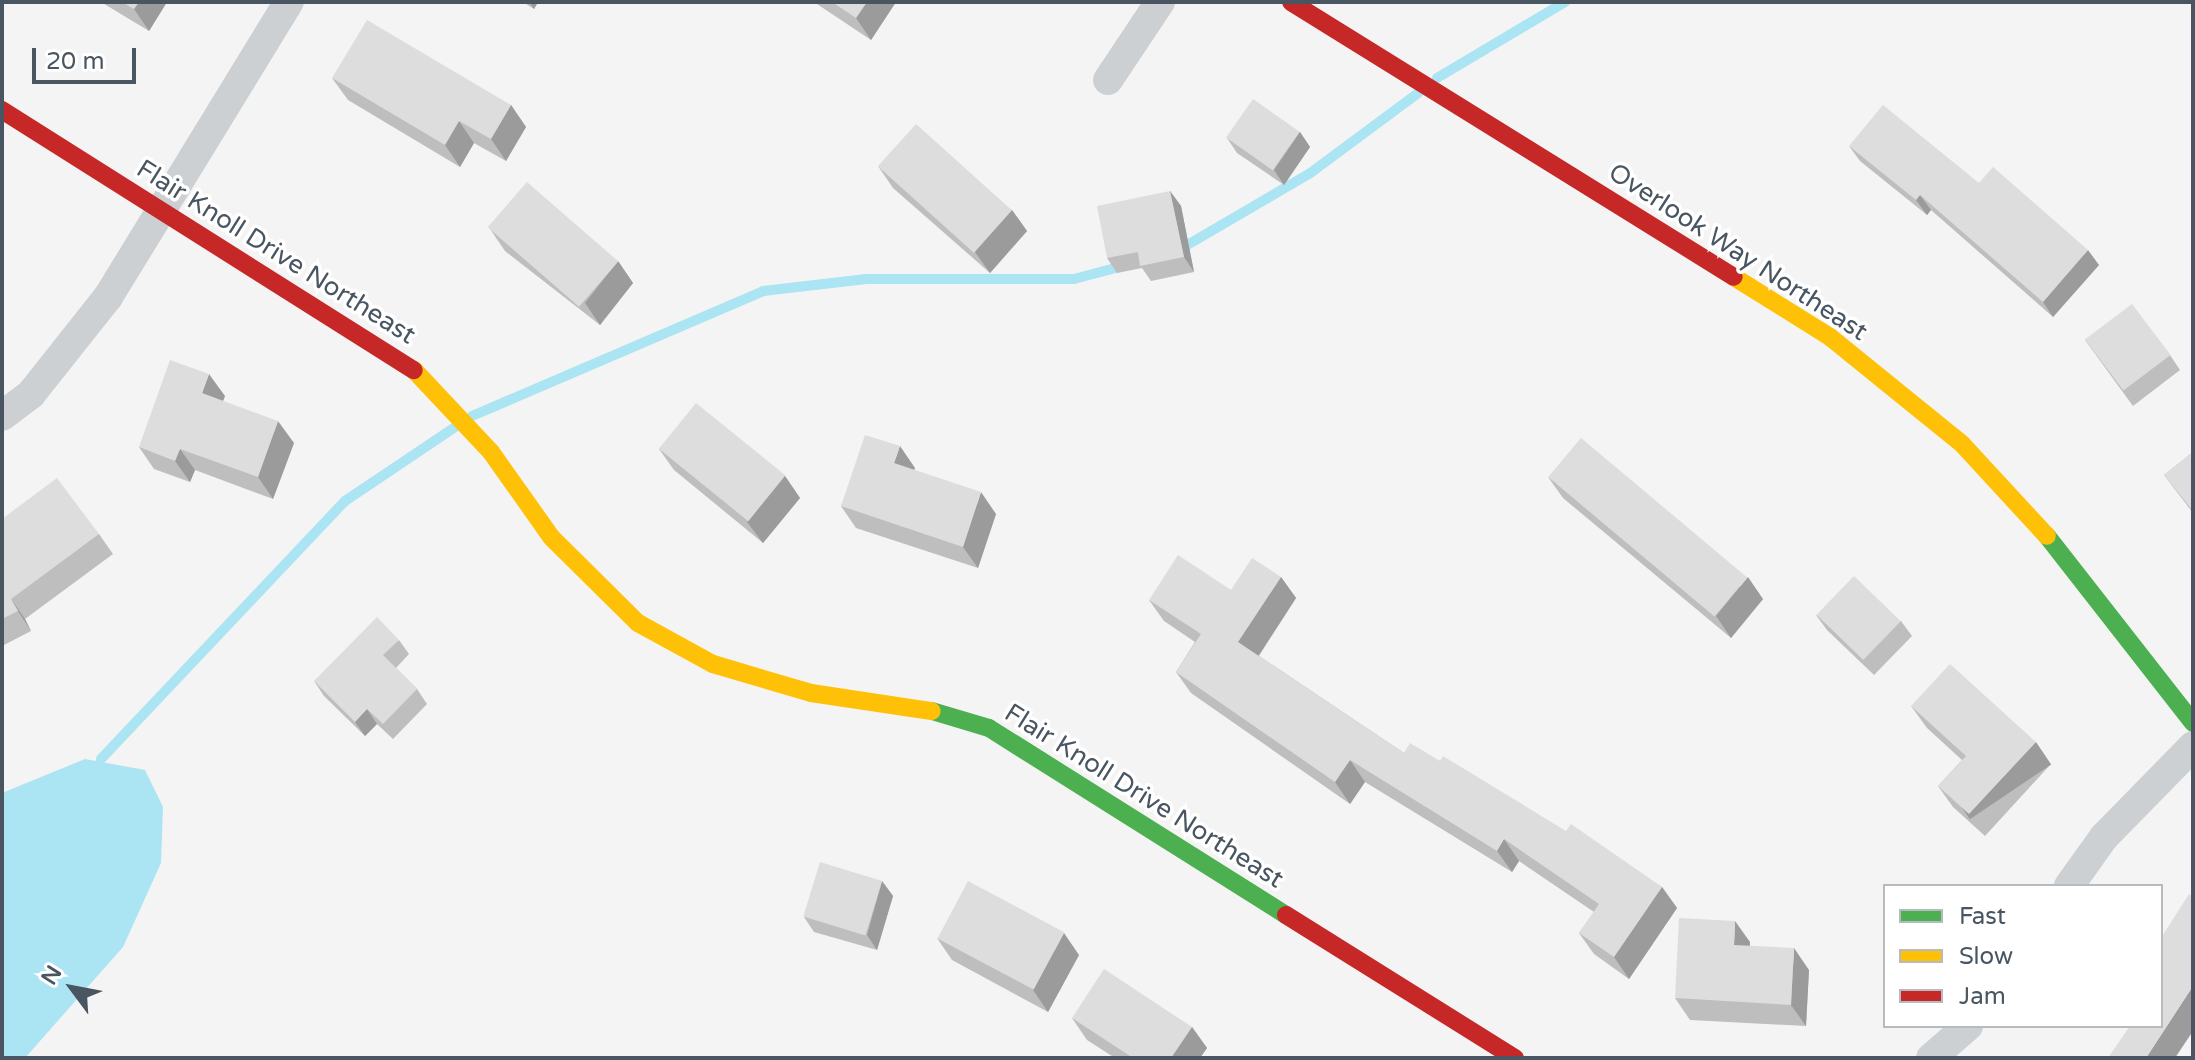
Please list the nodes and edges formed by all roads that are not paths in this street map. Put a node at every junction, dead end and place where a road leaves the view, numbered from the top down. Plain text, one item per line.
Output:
1 (289, 2) edge
2 (1160, 2) edge
3 (1291, 2) edge
4 (1108, 80) dead end
5 (2, 110) edge
6 (157, 208) junction
7 (2, 416) edge
8 (2193, 723) edge
9 (2193, 746) edge
10 (2070, 884) edge
11 (1966, 1028) edge
12 (1515, 1058) edge
13 (1931, 1058) edge

1 - 6 street
2 - 4 street
3 - 8 street, Overlook Way Northeast
5 - 6 street, Flair Knoll Drive Northeast
6 - 7 street
6 - 12 street, Flair Knoll Drive Northeast
9 - 10 street
11 - 13 street

